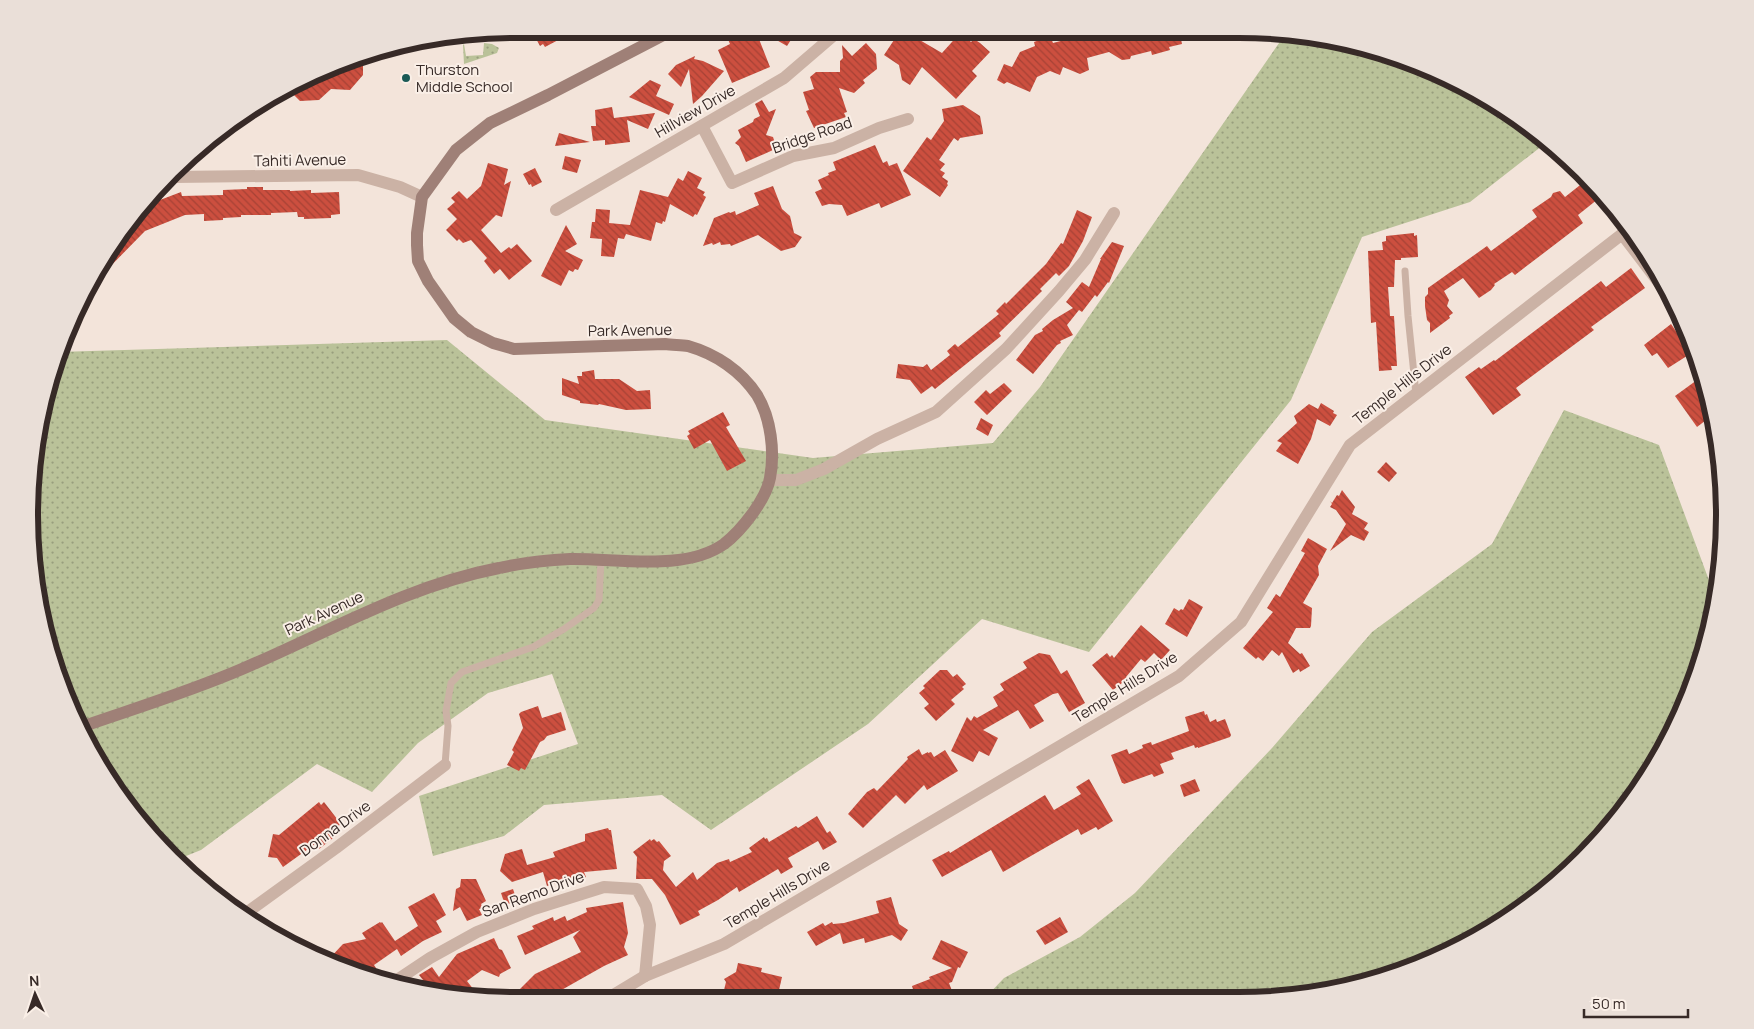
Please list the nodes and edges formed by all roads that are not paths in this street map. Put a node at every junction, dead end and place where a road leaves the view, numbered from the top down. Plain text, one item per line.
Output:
1 (657, 38) edge
2 (831, 38) edge
3 (908, 119) dead end
4 (702, 126) junction
5 (177, 177) edge
6 (422, 196) junction
7 (556, 210) dead end
8 (1114, 213) dead end
9 (1624, 232) edge
10 (1405, 271) dead end
11 (1416, 394) junction
12 (770, 480) junction
13 (601, 559) junction
14 (87, 725) edge
15 (445, 765) joint
16 (249, 911) edge
17 (645, 976) junction
18 (401, 977) edge
19 (619, 992) edge

1 - 6 main road, Park Avenue
2 - 4 street, Hillview Drive
3 - 4 street, Bridge Road
4 - 7 street, Hillview Drive
5 - 6 street, Tahiti Avenue
6 - 12 main road, Park Avenue
8 - 12 street
9 - 11 street, Temple Hills Drive
10 - 11 lane
11 - 17 street, Temple Hills Drive
12 - 13 main road, Park Avenue
13 - 14 main road, Park Avenue
13 - 15 lane
15 - 16 street, Donna Drive
17 - 18 street, San Remo Drive
17 - 19 street, Temple Hills Drive

